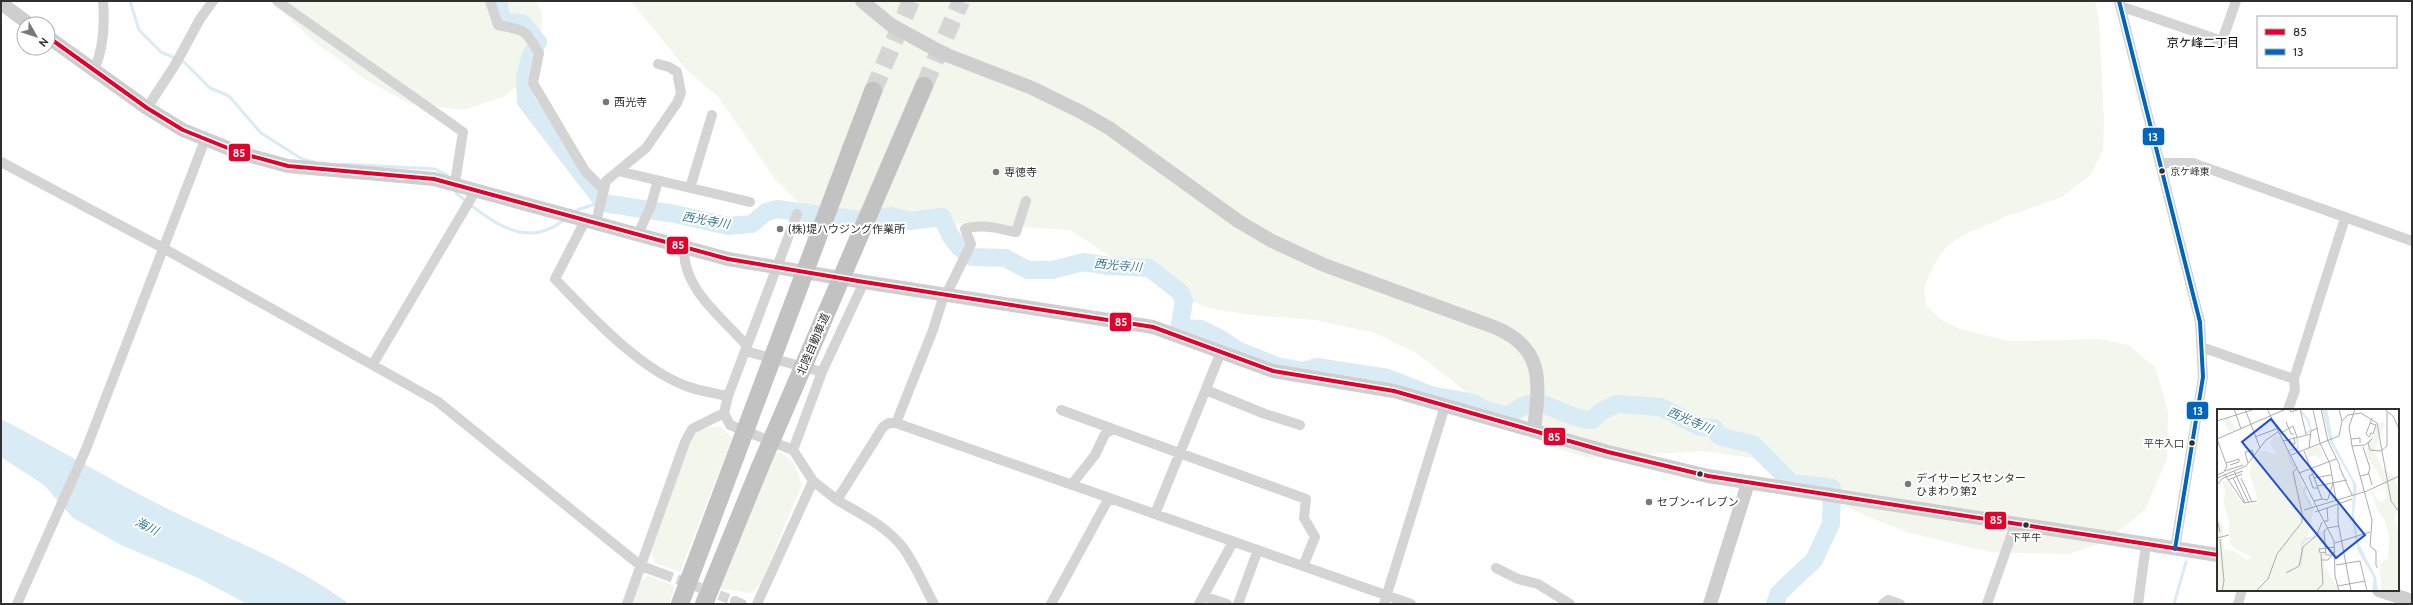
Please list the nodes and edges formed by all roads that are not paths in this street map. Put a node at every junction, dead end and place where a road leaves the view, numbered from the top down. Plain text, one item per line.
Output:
1 (103, 1) edge
2 (213, 1) edge
3 (277, 1) edge
4 (490, 1) edge
5 (862, 1) edge
6 (2236, 1) edge
7 (1, 3) edge
8 (2119, 3) edge
9 (18, 16) edge
10 (56, 44) edge
11 (658, 64) dead end
12 (94, 70) junction
13 (924, 86) tunnel mouth
14 (873, 92) tunnel mouth
15 (146, 108) junction
16 (712, 115) dead end
17 (205, 140) junction
18 (1, 162) edge
19 (2161, 163) junction
20 (618, 171) junction
21 (658, 180) junction
22 (455, 183) junction
23 (690, 188) junction
24 (603, 189) junction
25 (476, 190) junction
26 (1026, 201) dead end
27 (750, 202) dead end
28 (797, 214) dead end
29 (2345, 218) junction
30 (591, 221) junction
31 (638, 234) junction
32 (2412, 240) edge
33 (684, 247) junction
34 (163, 248) junction
35 (778, 268) junction
36 (864, 282) junction
37 (945, 295) junction
38 (2201, 347) junction
39 (746, 349) junction
40 (1221, 352) junction
41 (373, 364) junction
42 (822, 372) junction
43 (2294, 379) junction
44 (1206, 390) junction
45 (728, 396) junction
46 (1445, 406) junction
47 (2288, 409) edge
48 (1061, 410) dead end
49 (724, 413) junction
50 (896, 423) junction
51 (1300, 425) dead end
52 (1113, 429) junction
53 (1534, 431) junction
54 (793, 450) junction
55 (1180, 453) junction
56 (813, 481) junction
57 (1748, 483) junction
58 (1072, 484) junction
59 (1109, 498) junction
60 (837, 500) junction
61 (1155, 514) junction
62 (2015, 524) junction
63 (1233, 542) junction
64 (2146, 545) junction
65 (2175, 549) junction
66 (1258, 550) junction
67 (2217, 555) edge
68 (641, 566) junction
69 (1303, 566) junction
70 (1496, 568) dead end
71 (663, 574) tunnel mouth
72 (2242, 591) edge
73 (2382, 591) edge
74 (1201, 600) edge
75 (1385, 600) edge
76 (2412, 601) edge
77 (17, 604) edge
78 (627, 604) edge
79 (680, 604) edge
80 (704, 604) edge
81 (757, 604) edge
82 (934, 604) edge
83 (1051, 604) edge
84 (1227, 604) edge
85 (1238, 604) edge
86 (1411, 604) edge
87 (1570, 604) edge
88 (1710, 604) edge
89 (1883, 604) edge
90 (1900, 604) edge
91 (1986, 604) edge
92 (2138, 604) edge
93 (2238, 604) edge

1 - 12 street
2 - 15 street
3 - 22 street
4 - 24 street
5 - 53 main road
6 - 8 street
7 - 9 main road
8 - 19 street
10 - 12 main road
11 - 20 street
12 - 15 main road
13 - 80 highway, 北陸自動車道, bridge
14 - 79 highway, bridge
15 - 17 main road
16 - 23 street
17 - 22 main road
17 - 34 street
18 - 34 street
19 - 29 street
19 - 38 street
20 - 21 street
20 - 24 street
21 - 23 street
21 - 31 street
22 - 25 main road
23 - 27 street
24 - 30 street
25 - 30 main road
25 - 41 street
26 - 37 street
28 - 35 street
29 - 32 street
29 - 43 street
30 - 31 main road
30 - 45 street
31 - 33 main road
33 - 35 main road
33 - 39 street
34 - 41 street
34 - 77 street
35 - 36 main road
35 - 39 street
36 - 37 main road
36 - 42 street
37 - 40 main road
37 - 50 street
38 - 43 street
38 - 65 street
39 - 42 street
39 - 45 street
40 - 44 street
40 - 46 main road
41 - 68 street
42 - 54 street
43 - 47 street
44 - 51 street
44 - 55 street
45 - 49 street
46 - 53 main road
46 - 75 street
48 - 52 street
49 - 54 street
49 - 68 street
50 - 58 street
50 - 60 street
52 - 55 street
52 - 58 street
53 - 57 main road
54 - 56 street
55 - 61 street
55 - 69 street
56 - 60 street
56 - 81 street
57 - 62 main road
57 - 88 main road
58 - 59 street
59 - 61 street
59 - 83 street
60 - 82 street
61 - 63 street
62 - 64 main road
62 - 91 street
63 - 66 street
63 - 74 street
64 - 65 main road
64 - 92 street
65 - 67 main road
66 - 69 street
66 - 85 street
68 - 71 street
68 - 78 street
69 - 75 street
70 - 87 street
72 - 93 street
73 - 76 main road
74 - 84 street
75 - 86 street
89 - 90 street

